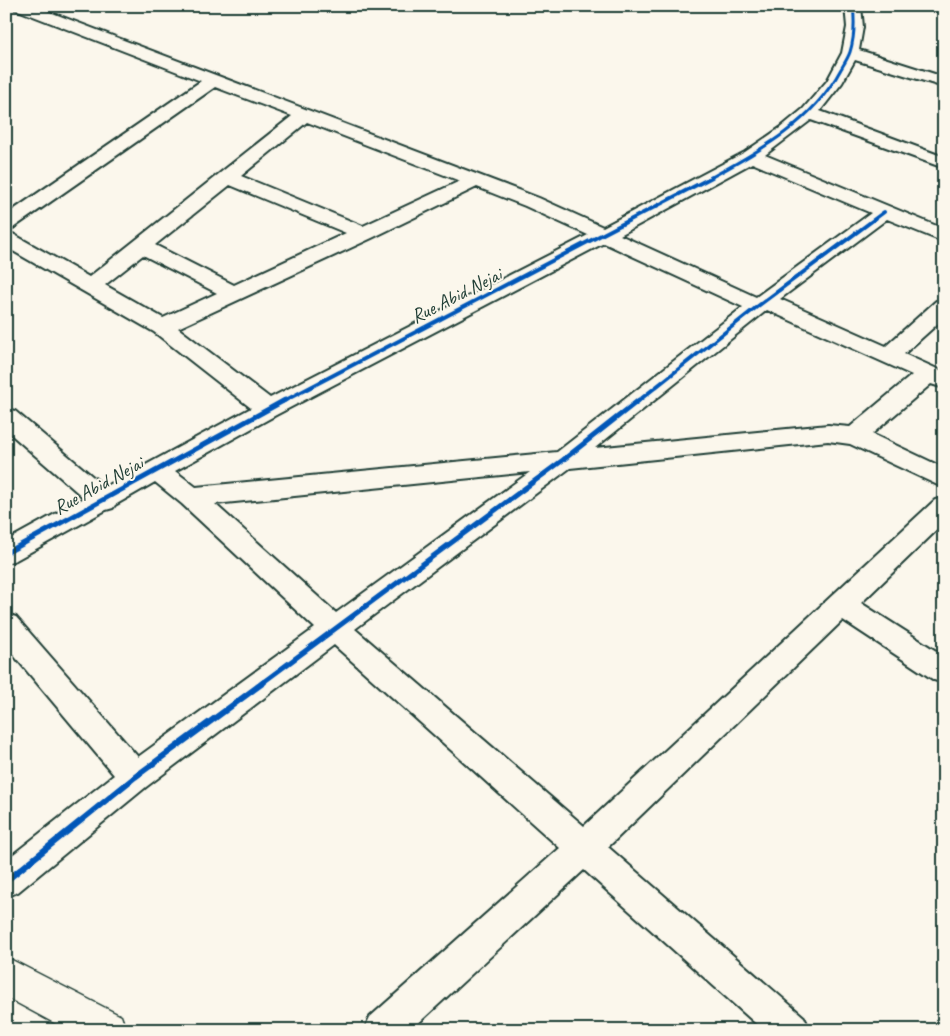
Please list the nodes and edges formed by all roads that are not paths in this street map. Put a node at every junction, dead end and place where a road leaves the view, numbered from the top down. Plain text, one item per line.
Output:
1 (20, 6) edge
2 (853, 6) edge
3 (850, 53) junction
4 (212, 81) junction
5 (944, 82) edge
6 (809, 113) junction
7 (305, 115) junction
8 (751, 156) junction
9 (944, 163) edge
10 (228, 177) junction
11 (475, 181) junction
12 (884, 212) junction
13 (6, 224) edge
14 (365, 234) junction
15 (606, 234) junction
16 (943, 235) edge
17 (6, 238) edge
18 (142, 246) junction
19 (92, 286) junction
20 (234, 294) junction
21 (762, 304) junction
22 (944, 306) edge
23 (162, 327) junction
24 (888, 356) junction
25 (936, 378) edge
26 (268, 409) junction
27 (6, 417) edge
28 (855, 436) junction
29 (562, 460) junction
30 (156, 470) junction
31 (944, 478) edge
32 (191, 497) junction
33 (104, 501) junction
34 (944, 507) edge
35 (6, 552) edge
36 (840, 604) junction
37 (6, 626) edge
38 (334, 628) junction
39 (944, 671) edge
40 (135, 776) junction
41 (585, 847) junction
42 (6, 881) edge
43 (6, 976) edge
44 (107, 1030) edge
45 (384, 1030) edge
46 (791, 1030) edge

1 - 4 street
2 - 3 street, Rue Abid Nejai
3 - 5 street
3 - 6 street, Rue Abid Nejai
4 - 7 street
4 - 13 street
6 - 8 street, Rue Abid Nejai
6 - 9 street
7 - 10 street
7 - 11 street
8 - 12 street
8 - 15 street, Rue Abid Nejai
10 - 14 street
10 - 18 street
11 - 14 street
11 - 15 street
12 - 16 street
12 - 21 street
14 - 20 street
15 - 21 street
15 - 26 street, Rue Abid Nejai
17 - 19 street
18 - 19 street
18 - 20 street
19 - 23 street
20 - 23 street
21 - 24 street
21 - 29 street
22 - 24 street
23 - 26 street
24 - 25 street
25 - 28 street
26 - 30 street, Rue Abid Nejai
27 - 33 street
28 - 29 street
28 - 31 street
29 - 32 street
29 - 38 street
30 - 32 street
30 - 33 street, Rue Abid Nejai
32 - 38 street
33 - 35 street, Rue Abid Nejai
34 - 36 street
36 - 39 street
36 - 41 street
37 - 40 street
38 - 40 street
38 - 41 street
40 - 42 street
41 - 45 street
41 - 46 street
43 - 44 main road

